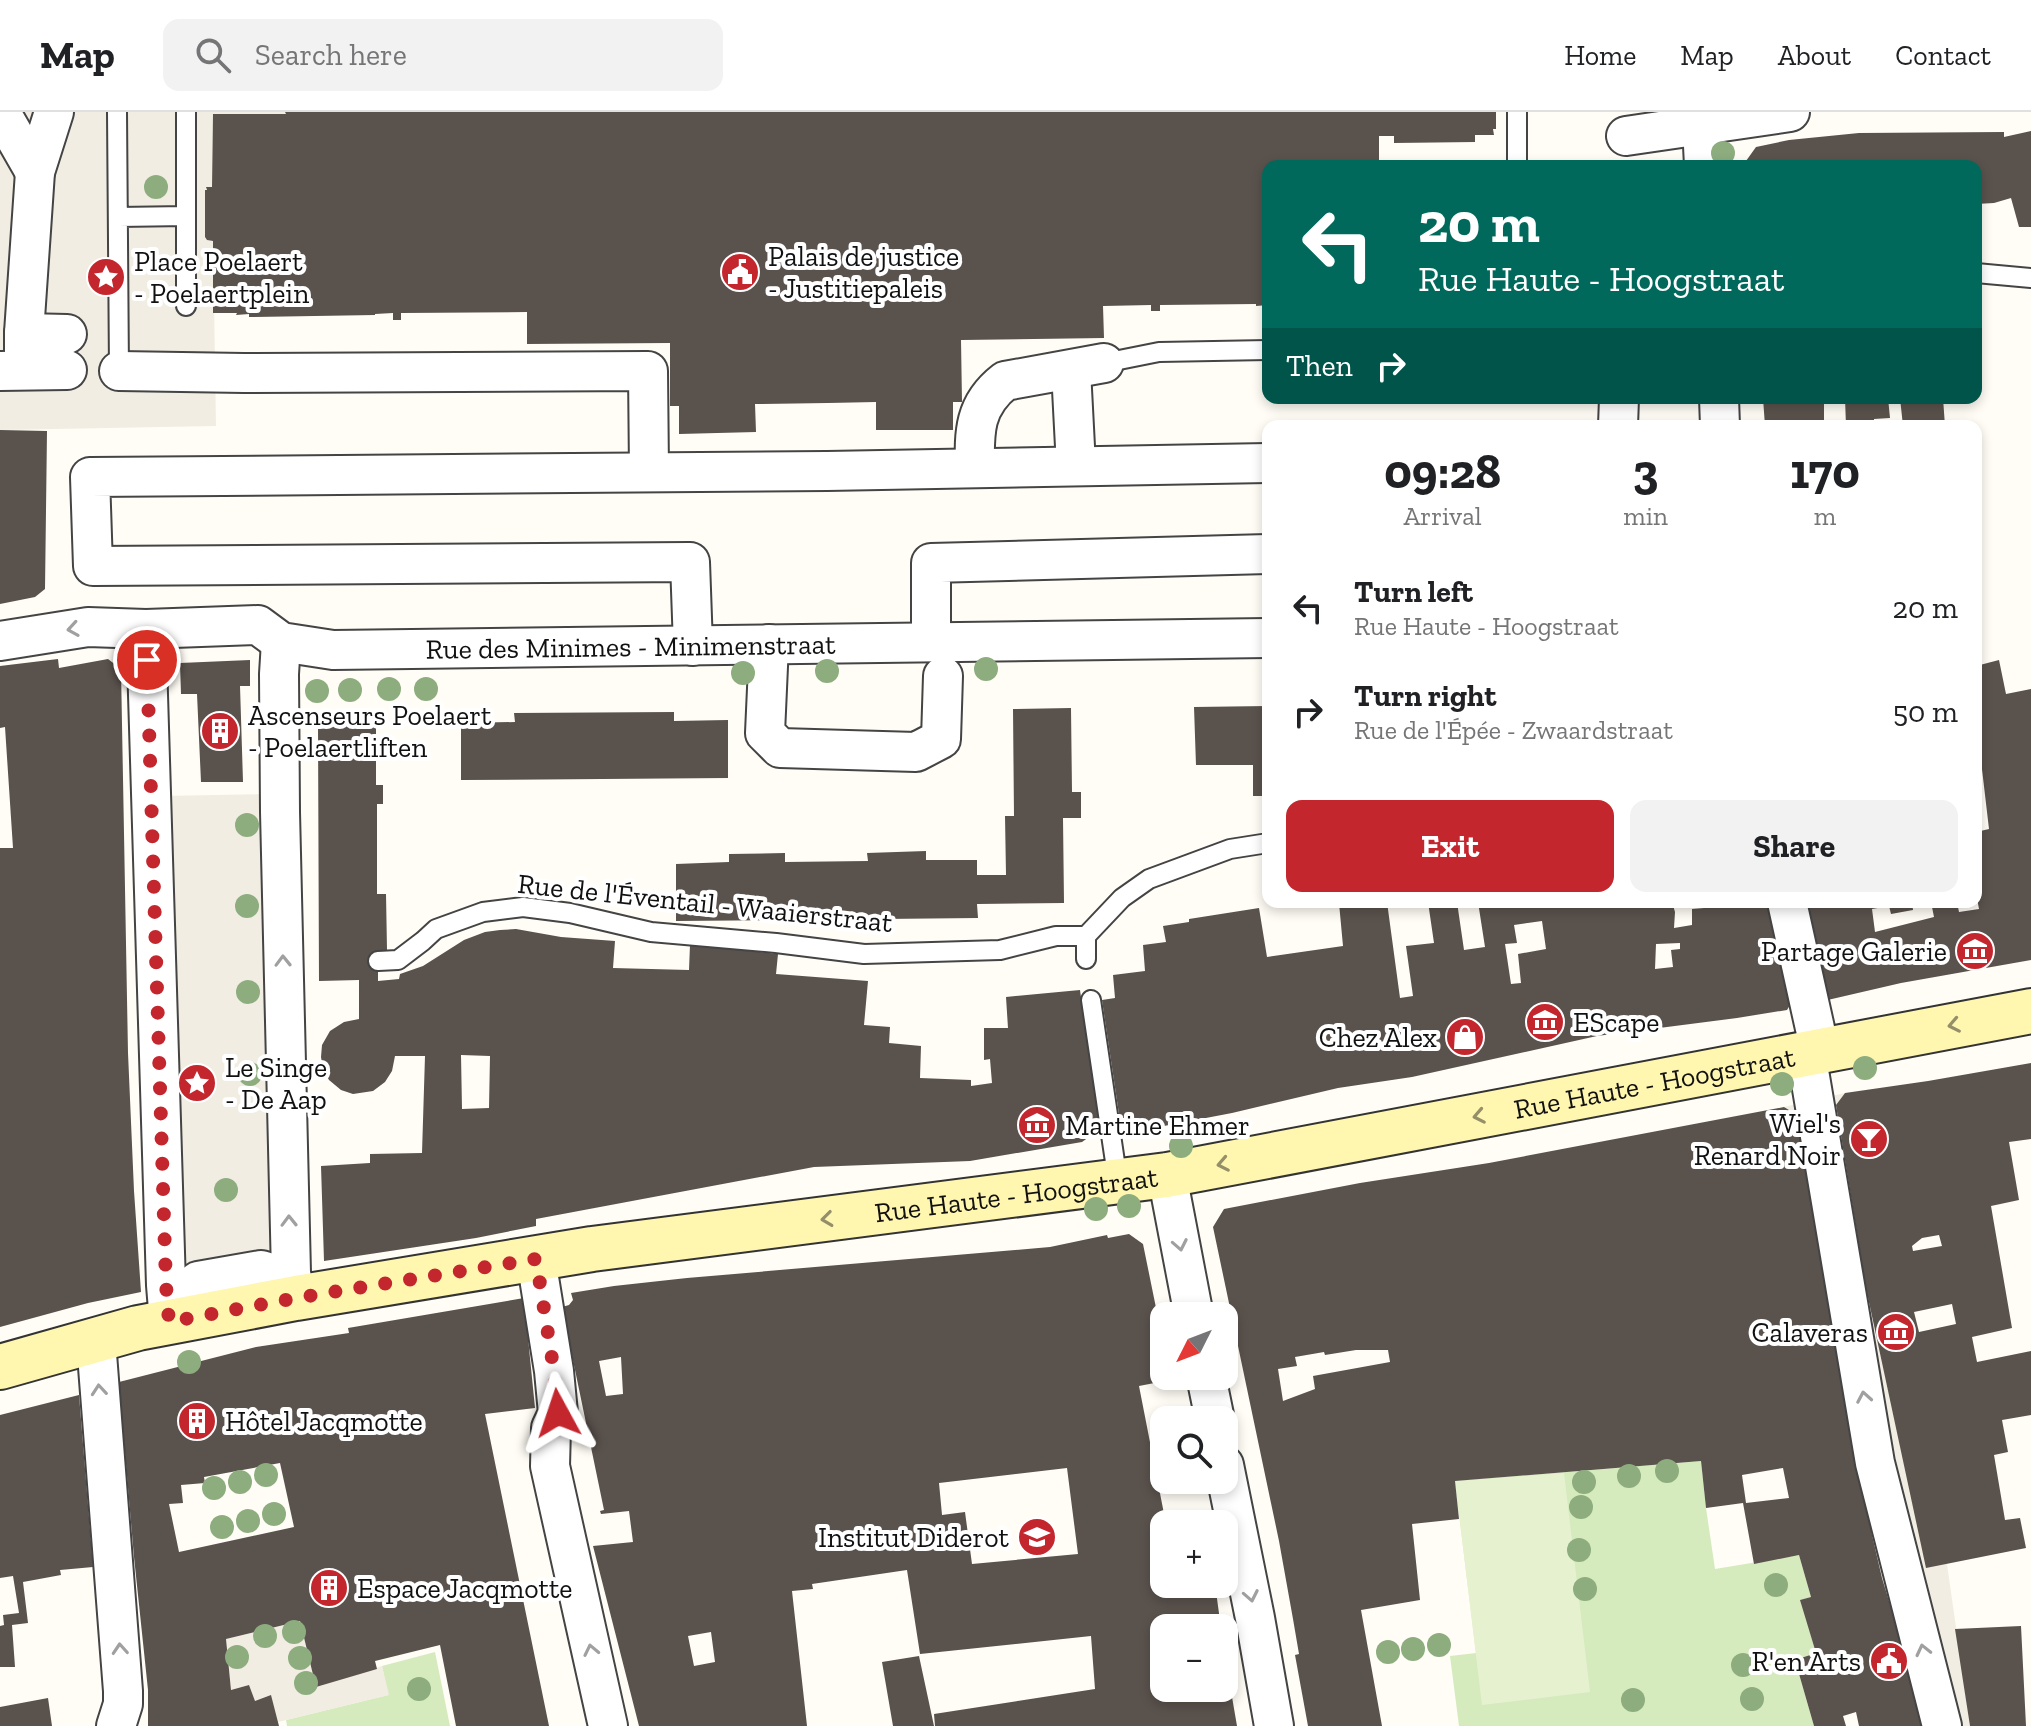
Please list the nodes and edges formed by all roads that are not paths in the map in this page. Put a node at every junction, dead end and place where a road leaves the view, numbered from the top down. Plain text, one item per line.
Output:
1 (117, 112) edge
2 (186, 112) edge
3 (1517, 112) edge
4 (1790, 112) edge
5 (21, 117) edge
6 (1702, 125) junction
7 (1627, 138) edge
8 (1517, 160) edge
9 (1704, 160) edge
10 (186, 216) junction
11 (118, 217) junction
12 (1982, 274) edge
13 (2031, 278) edge
14 (186, 306) dead end
15 (1262, 350) edge
16 (67, 352) dead end
17 (16, 355) edge
18 (1088, 366) junction
19 (119, 371) joint
20 (1262, 463) edge
21 (1076, 466) junction
22 (975, 468) junction
23 (649, 471) junction
24 (1262, 554) edge
25 (146, 629) junction
26 (1262, 638) edge
27 (0, 641) edge
28 (281, 642) junction
29 (769, 644) junction
30 (693, 646) junction
31 (937, 658) junction
32 (1262, 844) edge
33 (1788, 908) edge
34 (1086, 936) junction
35 (1086, 959) dead end
36 (378, 961) dead end
37 (1091, 1000) dead end
38 (2031, 1011) edge
39 (1813, 1052) junction
40 (1167, 1175) junction
41 (1118, 1182) junction
42 (536, 1259) junction
43 (287, 1287) junction
44 (1191, 1302) edge
45 (175, 1308) junction
46 (96, 1341) junction
47 (0, 1367) edge
48 (1230, 1494) edge
49 (116, 1726) edge
50 (608, 1726) edge
51 (1274, 1726) edge
52 (1942, 1726) edge

1 - 11 lane
2 - 10 lane
3 - 8 lane
4 - 6 street
5 - 17 street
6 - 7 street
6 - 9 street
10 - 11 lane
10 - 14 lane
11 - 19 lane
12 - 13 lane
15 - 18 lane
16 - 17 street
18 - 21 street
18 - 22 street
19 - 23 street
20 - 21 street
21 - 22 street
22 - 23 street
23 - 30 street
24 - 31 street
25 -> 27 street, Rue des Minimes - Minimenstraat
25 - 28 street, Rue des Minimes - Minimenstraat
25 - 45 street
26 - 31 street, Rue des Minimes - Minimenstraat
28 - 30 street, Rue des Minimes - Minimenstraat
43 -> 28 street
29 - 30 street, Rue des Minimes - Minimenstraat
29 - 31 street, Rue des Minimes - Minimenstraat
29 - 31 street
32 - 34 lane
33 - 39 street
34 - 35 lane
34 - 36 lane, Rue de l'Éventail - Waaierstraat
37 - 41 lane
38 -> 39 street, Rue Haute - Hoogstraat
39 -> 40 street, Rue Haute - Hoogstraat
52 -> 39 street
40 - 41 street, Rue Haute - Hoogstraat
40 -> 44 street
41 -> 42 street, Rue Haute - Hoogstraat
42 - 43 street, Rue Haute - Hoogstraat
50 -> 42 street
43 - 45 street, Rue Haute - Hoogstraat
45 - 46 street, Rue Haute - Hoogstraat
46 - 47 street, Rue Haute - Hoogstraat
49 -> 46 street
48 -> 51 street

